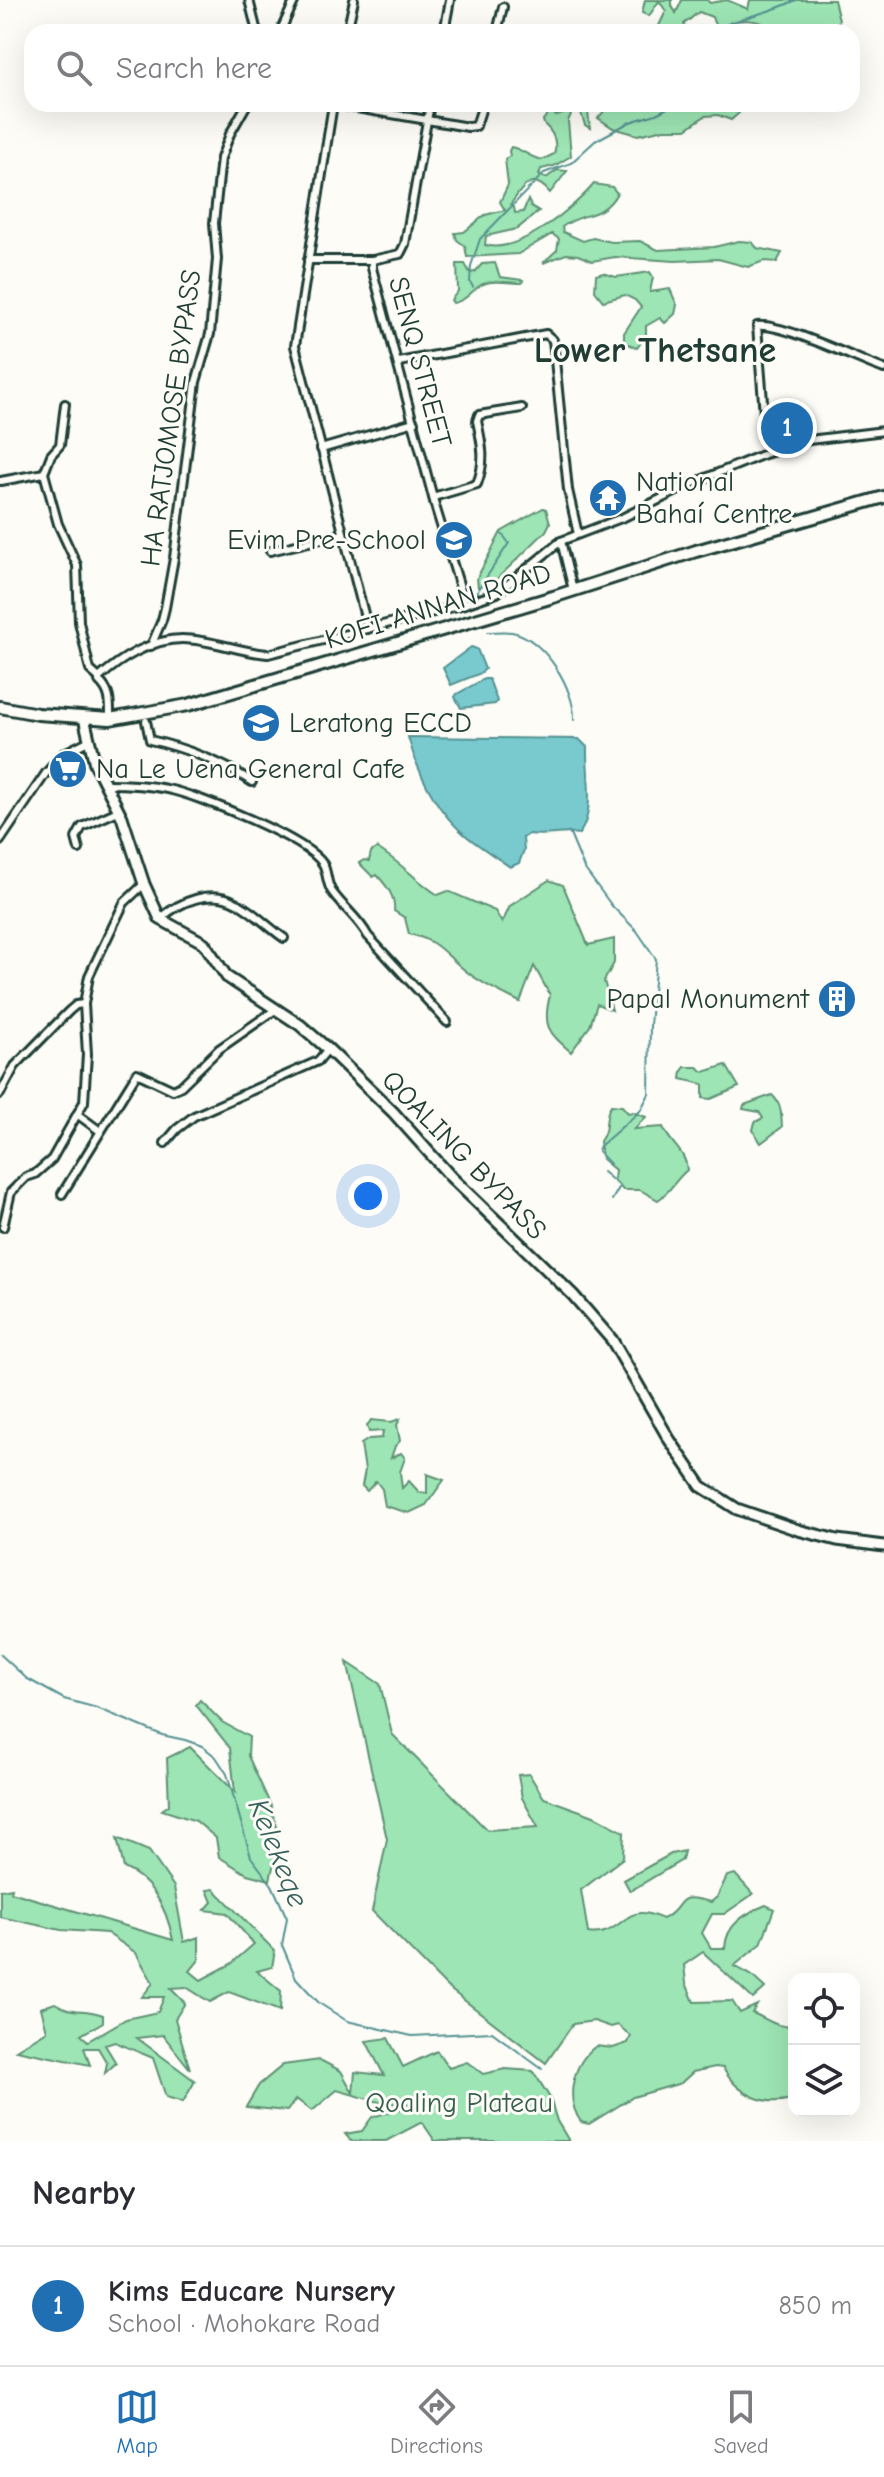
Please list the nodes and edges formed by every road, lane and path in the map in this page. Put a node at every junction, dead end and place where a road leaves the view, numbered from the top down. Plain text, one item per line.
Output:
1 (249, 0) edge
2 (295, 0) edge
3 (354, 0) edge
4 (450, 0) edge
5 (503, 7) dead end
6 (255, 24) edge
7 (284, 24) edge
8 (349, 24) edge
9 (446, 24) edge
10 (499, 24) edge
11 (242, 112) edge
12 (332, 112) edge
13 (380, 112) edge
14 (428, 112) edge
15 (480, 112) edge
16 (427, 120) junction
17 (308, 260) junction
18 (372, 260) junction
19 (399, 362) junction
20 (884, 369) edge
21 (65, 404) dead end
22 (522, 408) dead end
23 (764, 414) dead end
24 (414, 422) junction
25 (884, 431) edge
26 (321, 449) junction
27 (44, 473) junction
28 (1, 481) edge
29 (433, 497) junction
30 (884, 497) edge
31 (343, 534) junction
32 (578, 534) junction
33 (561, 541) junction
34 (270, 551) dead end
35 (573, 590) junction
36 (465, 604) junction
37 (368, 629) junction
38 (151, 646) junction
39 (99, 678) junction
40 (0, 707) edge
41 (84, 718) junction
42 (110, 719) junction
43 (146, 721) dead end
44 (88, 741) junction
45 (252, 782) dead end
46 (105, 784) junction
47 (118, 811) junction
48 (0, 841) edge
49 (79, 849) dead end
50 (144, 884) junction
51 (160, 919) junction
52 (284, 938) dead end
53 (84, 1004) junction
54 (275, 1010) junction
55 (447, 1022) dead end
56 (328, 1049) junction
57 (0, 1094) edge
58 (77, 1114) junction
59 (100, 1131) junction
60 (165, 1143) dead end
61 (62, 1194) dead end
62 (3, 1227) dead end
63 (884, 1546) edge

1 - 6 street
2 - 7 street
3 - 8 street
4 - 9 street
5 - 10 street
11 - 38 street, HA RATJOMOSE BYPASS
12 - 17 street
13 - 16 street
14 - 16 street, SENQ STREET
15 - 16 street
16 - 18 street, SENQ STREET
17 - 18 street
17 - 26 street
18 - 19 street, SENQ STREET
19 - 24 street, SENQ STREET
19 - 32 street
20 - 23 street
21 - 27 street
22 - 29 street
24 - 26 street
24 - 29 street, SENQ STREET
25 - 32 street
26 - 31 street
27 - 28 street
27 - 39 street
29 - 36 street, SENQ STREET
30 - 35 main road, KOFI ANNAN ROAD
31 - 34 street
31 - 37 street
32 - 33 street
33 - 35 street
33 - 36 street
35 - 42 main road, KOFI ANNAN ROAD
36 - 37 street
37 - 38 street
38 - 39 street
39 - 42 street
40 - 41 main road, KOFI ANNAN ROAD
41 - 42 main road, KOFI ANNAN ROAD
41 - 44 main road
43 - 45 street
44 - 46 main road
44 - 48 street
46 - 47 main road
46 - 55 street
47 - 49 street
47 - 50 main road
50 - 51 main road
50 - 53 street
51 - 52 street
51 - 54 main road, QOALING BYPASS
53 - 57 street
53 - 58 street
54 - 56 main road, QOALING BYPASS
54 - 59 street
56 - 60 street
56 - 63 main road, QOALING BYPASS
58 - 59 street
58 - 62 street
59 - 61 street

